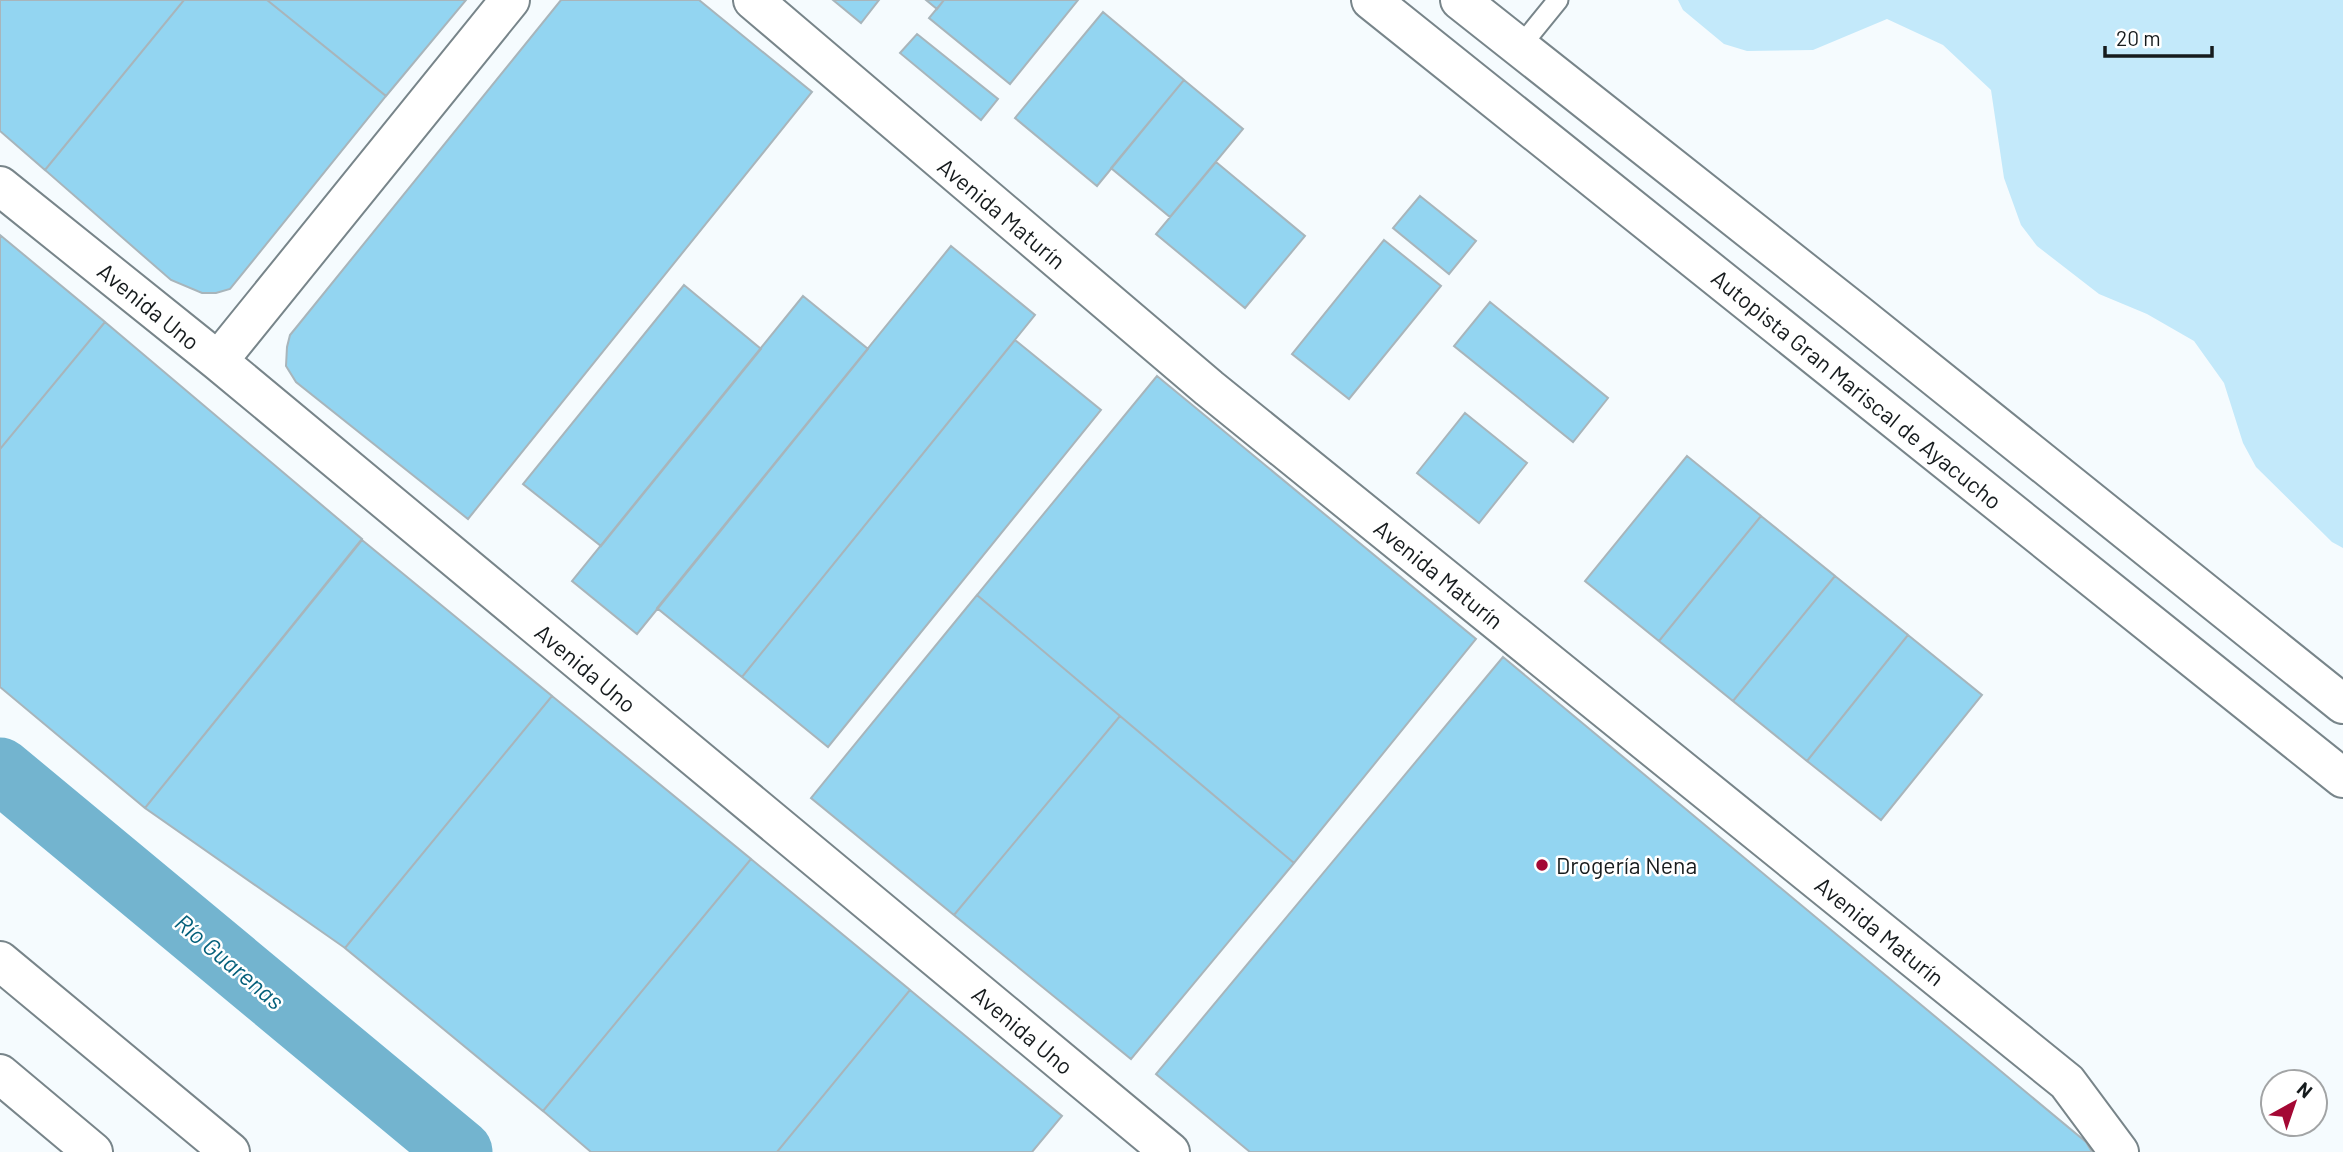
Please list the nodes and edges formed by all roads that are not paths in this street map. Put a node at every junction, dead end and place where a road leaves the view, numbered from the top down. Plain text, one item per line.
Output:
1 (510, 0) edge
2 (754, 0) edge
3 (1371, 0) edge
4 (1460, 0) edge
5 (1558, 0) edge
6 (1519, 48) junction
7 (0, 186) edge
8 (218, 361) junction
9 (2343, 704) edge
10 (2343, 778) edge
11 (0, 961) edge
12 (0, 1073) edge
13 (93, 1152) edge
14 (229, 1152) edge
15 (1170, 1152) edge
16 (2119, 1152) edge

1 - 8 main road
2 - 16 main road, Avenida Maturín
3 - 10 main road, Autopista Gran Mariscal de Ayacucho
4 - 6 main road
5 - 6 lane
6 - 9 main road
7 - 8 main road, Avenida Uno
8 - 15 main road, Avenida Uno
11 - 14 main road
12 - 13 main road

